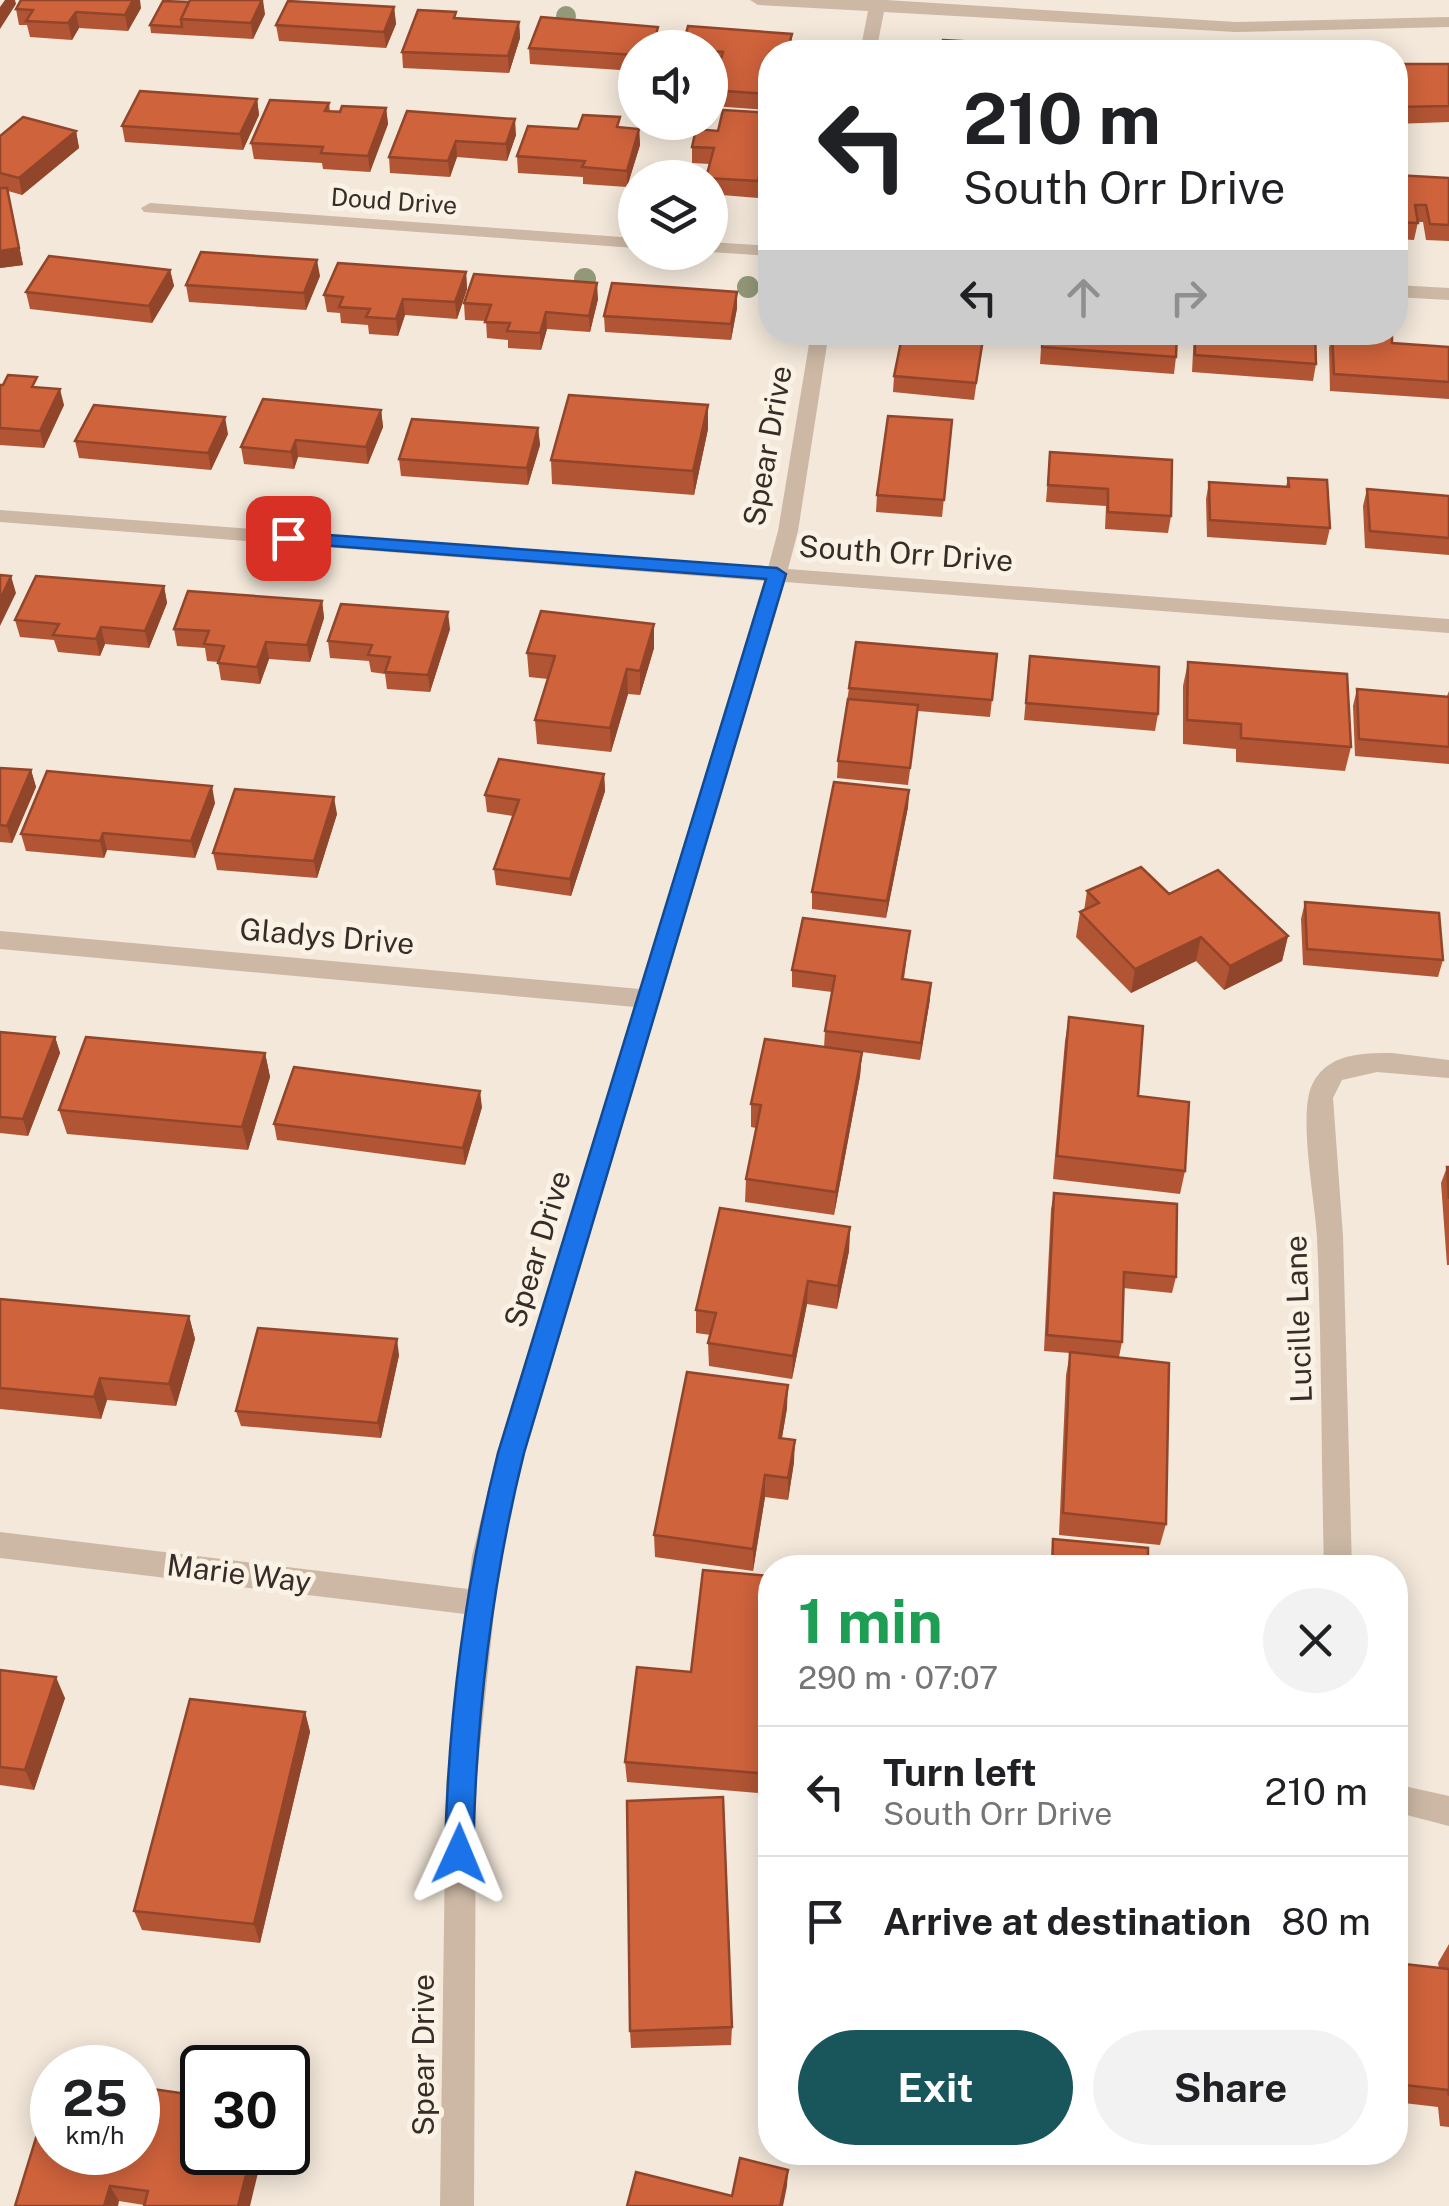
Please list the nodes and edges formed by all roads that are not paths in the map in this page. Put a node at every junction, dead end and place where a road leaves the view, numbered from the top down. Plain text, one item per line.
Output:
1 (758, 0) edge
2 (877, 3) edge
3 (1449, 22) edge
4 (870, 40) edge
5 (150, 208) dead end
6 (618, 241) edge
7 (728, 248) edge
8 (758, 250) edge
9 (1408, 292) edge
10 (1449, 294) edge
11 (818, 345) edge
12 (0, 516) edge
13 (777, 574) junction
14 (1449, 626) edge
15 (0, 940) edge
16 (648, 999) junction
17 (1449, 1069) edge
18 (0, 1546) edge
19 (1338, 1555) edge
20 (479, 1603) junction
21 (1408, 1801) edge
22 (1449, 1811) edge
23 (457, 2206) edge

1 - 2 street
2 - 3 street
2 - 4 street
5 - 6 street, Doud Drive
7 - 8 street
9 - 10 street
11 - 13 street, Spear Drive
12 - 13 street, South Orr Drive
13 - 14 street, South Orr Drive
13 - 16 street, Spear Drive
15 - 16 street, Gladys Drive
16 - 20 street, Spear Drive
17 - 19 street, Lucille Lane
18 - 20 street, Marie Way
20 - 23 street, Spear Drive
21 - 22 street

